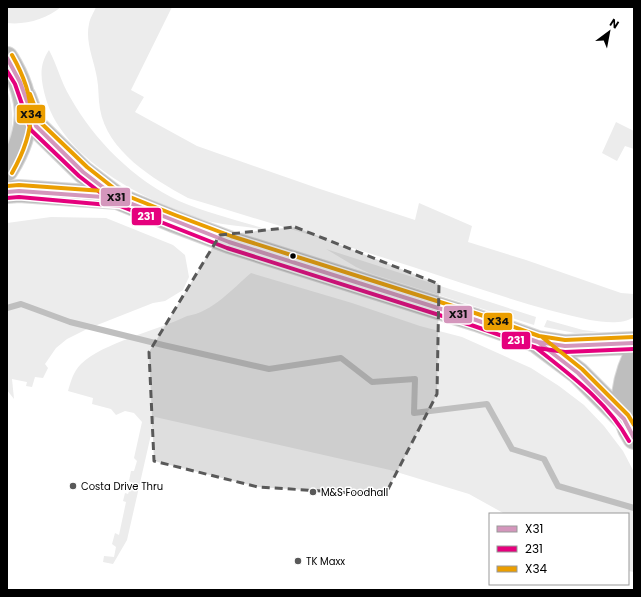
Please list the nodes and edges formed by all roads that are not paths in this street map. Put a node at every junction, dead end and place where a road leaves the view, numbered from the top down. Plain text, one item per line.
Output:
1 (7, 58) edge
2 (24, 96) junction
3 (7, 170) edge
4 (7, 192) edge
5 (117, 198) junction
6 (538, 342) junction
7 (634, 343) edge
8 (634, 356) edge
9 (624, 419) junction
10 (634, 438) edge

1 - 2 main road
2 - 3 main road
2 - 5 main road
4 - 5 main road
5 - 6 main road
6 - 7 main road
6 - 9 main road
8 - 9 main road
9 - 10 main road

